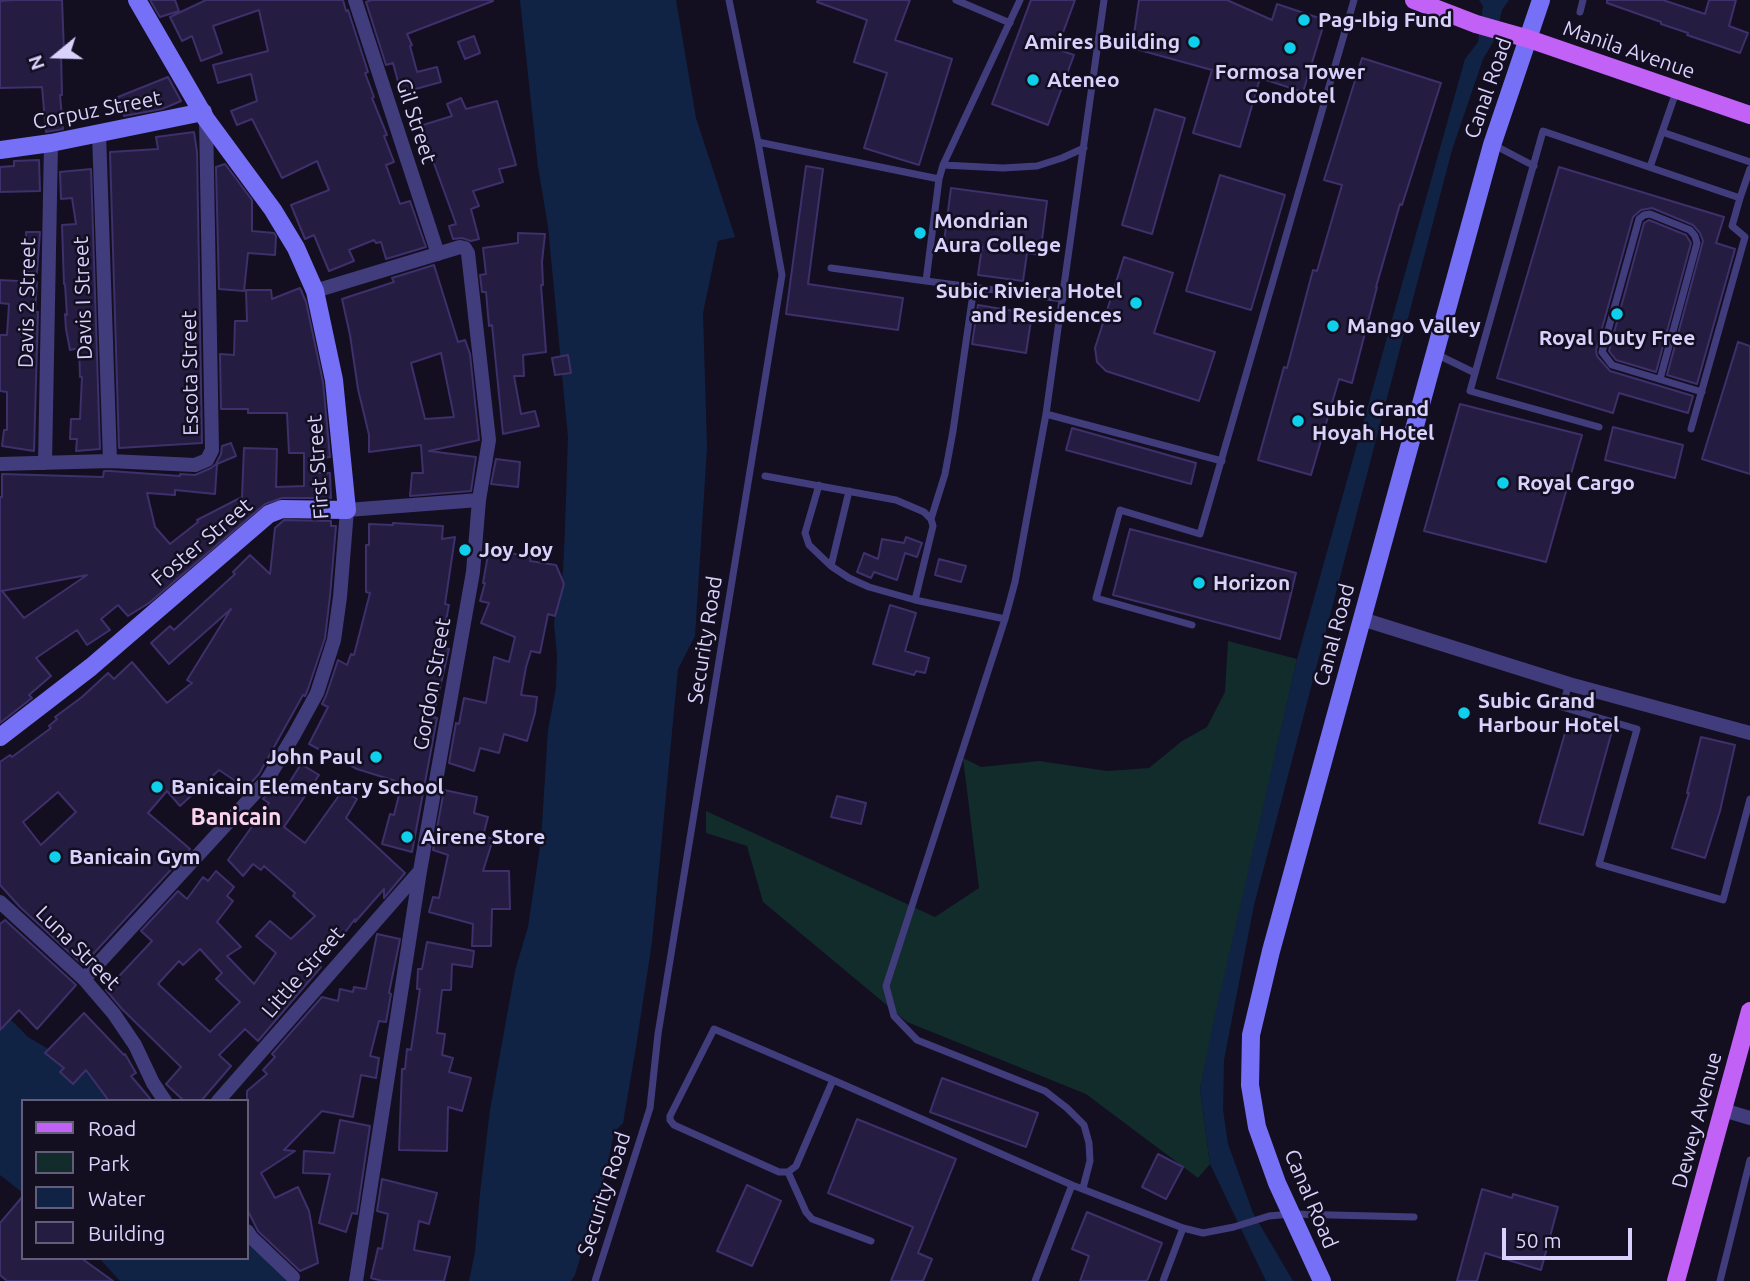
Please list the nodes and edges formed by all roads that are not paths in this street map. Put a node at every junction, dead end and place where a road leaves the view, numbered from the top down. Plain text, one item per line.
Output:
1 (137, 0) edge
2 (355, 0) edge
3 (729, 0) edge
4 (956, 0) edge
5 (1020, 0) edge
6 (1104, 0) edge
7 (1354, 0) edge
8 (1413, 0) edge
9 (1541, 0) edge
10 (1583, 0) edge
11 (1580, 12) dead end
12 (1010, 23) junction
13 (1529, 38) junction
14 (1676, 90) junction
15 (205, 115) junction
16 (1750, 115) edge
17 (1662, 132) junction
18 (99, 133) junction
19 (758, 142) junction
20 (51, 143) junction
21 (1492, 145) junction
22 (1084, 148) junction
23 (0, 150) edge
24 (1750, 162) edge
25 (943, 164) junction
26 (1534, 166) junction
27 (1650, 167) junction
28 (1750, 169) edge
29 (939, 179) junction
30 (1740, 198) junction
31 (438, 254) junction
32 (831, 268) dead end
33 (926, 281) junction
34 (974, 287) junction
35 (315, 291) junction
36 (1063, 299) junction
37 (1435, 353) junction
38 (1475, 373) junction
39 (1660, 379) junction
40 (1702, 392) junction
41 (1046, 414) junction
42 (1599, 427) dead end
43 (1691, 429) dead end
44 (110, 461) junction
45 (1222, 461) junction
46 (45, 463) junction
47 (0, 464) edge
48 (765, 476) dead end
49 (819, 485) junction
50 (849, 491) junction
51 (480, 500) junction
52 (347, 510) junction
53 (930, 519) junction
54 (831, 566) junction
55 (915, 600) junction
56 (1005, 619) junction
57 (1363, 619) junction
58 (1192, 625) dead end
59 (1569, 684) junction
60 (1750, 733) edge
61 (0, 737) edge
62 (1750, 799) edge
63 (420, 871) junction
64 (0, 902) edge
65 (84, 979) junction
66 (1750, 1011) edge
67 (833, 1080) junction
68 (164, 1099) edge
69 (220, 1099) edge
70 (1723, 1110) junction
71 (1750, 1118) edge
72 (1750, 1160) edge
73 (788, 1172) junction
74 (1072, 1185) junction
75 (1083, 1188) junction
76 (1291, 1214) junction
77 (1414, 1217) dead end
78 (1183, 1228) junction
79 (248, 1232) edge
80 (871, 1241) dead end
81 (293, 1277) dead end
82 (356, 1281) edge
83 (595, 1281) edge
84 (1035, 1281) edge
85 (1163, 1281) edge
86 (1322, 1281) edge
87 (1676, 1281) edge
88 (1720, 1281) edge

1 - 15 main road, First Street
2 - 31 street, Gil Street
3 - 19 lane, Security Road
4 - 12 lane
5 - 12 lane
6 - 22 lane
7 - 45 lane
8 - 13 main road, Manila Avenue
9 - 13 main road, Canal Road
10 - 11 lane
12 - 25 lane
13 - 14 main road, Manila Avenue
13 - 21 main road, Canal Road
14 - 16 main road, Manila Avenue
14 - 17 lane
15 - 18 main road, Corpuz Street
15 - 35 main road, First Street
15 - 44 street, Escota Street
17 - 24 lane
17 - 27 lane
18 - 20 main road, Corpuz Street
18 - 44 street, Davis I Street
19 - 29 lane
19 - 83 lane, Security Road
20 - 23 main road, Corpuz Street
20 - 46 street, Davis 2 Street
21 - 26 lane
21 - 37 main road, Canal Road
22 - 25 lane
22 - 36 lane
25 - 29 lane
26 - 27 lane
26 - 38 lane
27 - 30 lane
28 - 30 lane
29 - 33 lane
30 - 40 lane
31 - 35 street, Gordon Street
31 - 51 street, Gordon Street
32 - 33 lane
33 - 34 lane
34 - 36 lane
34 - 53 lane
35 - 52 main road, First Street
36 - 41 lane
37 - 38 lane
37 - 57 main road, Canal Road
38 - 42 lane
39 - 39 lane
39 - 40 lane
40 - 43 lane
41 - 45 lane
41 - 56 lane
44 - 46 street, Escota Street
45 - 58 lane
46 - 47 street, Escota Street
48 - 49 lane
49 - 50 lane
49 - 54 lane
50 - 53 lane
50 - 54 lane
51 - 52 street, Foster Street
51 - 63 street, Gordon Street
52 - 61 main road, Foster Street
52 - 65 street, First Street
53 - 55 lane
54 - 55 lane
55 - 56 lane
56 - 75 lane
57 - 59 street
57 - 76 main road, Canal Road
59 - 60 street
59 - 62 lane
63 - 69 street, Little Street
63 - 82 street, Gordon Street
64 - 65 street, Luna Street
65 - 68 street, Luna Street
66 - 70 main road, Dewey Avenue
67 - 73 lane
67 - 73 lane
67 - 74 lane
70 - 71 street
70 - 87 main road, Dewey Avenue
72 - 88 lane
73 - 80 lane
74 - 75 lane
74 - 84 lane
75 - 78 lane
76 - 77 lane
76 - 78 lane
76 - 86 main road, Canal Road
78 - 85 lane
79 - 81 street

